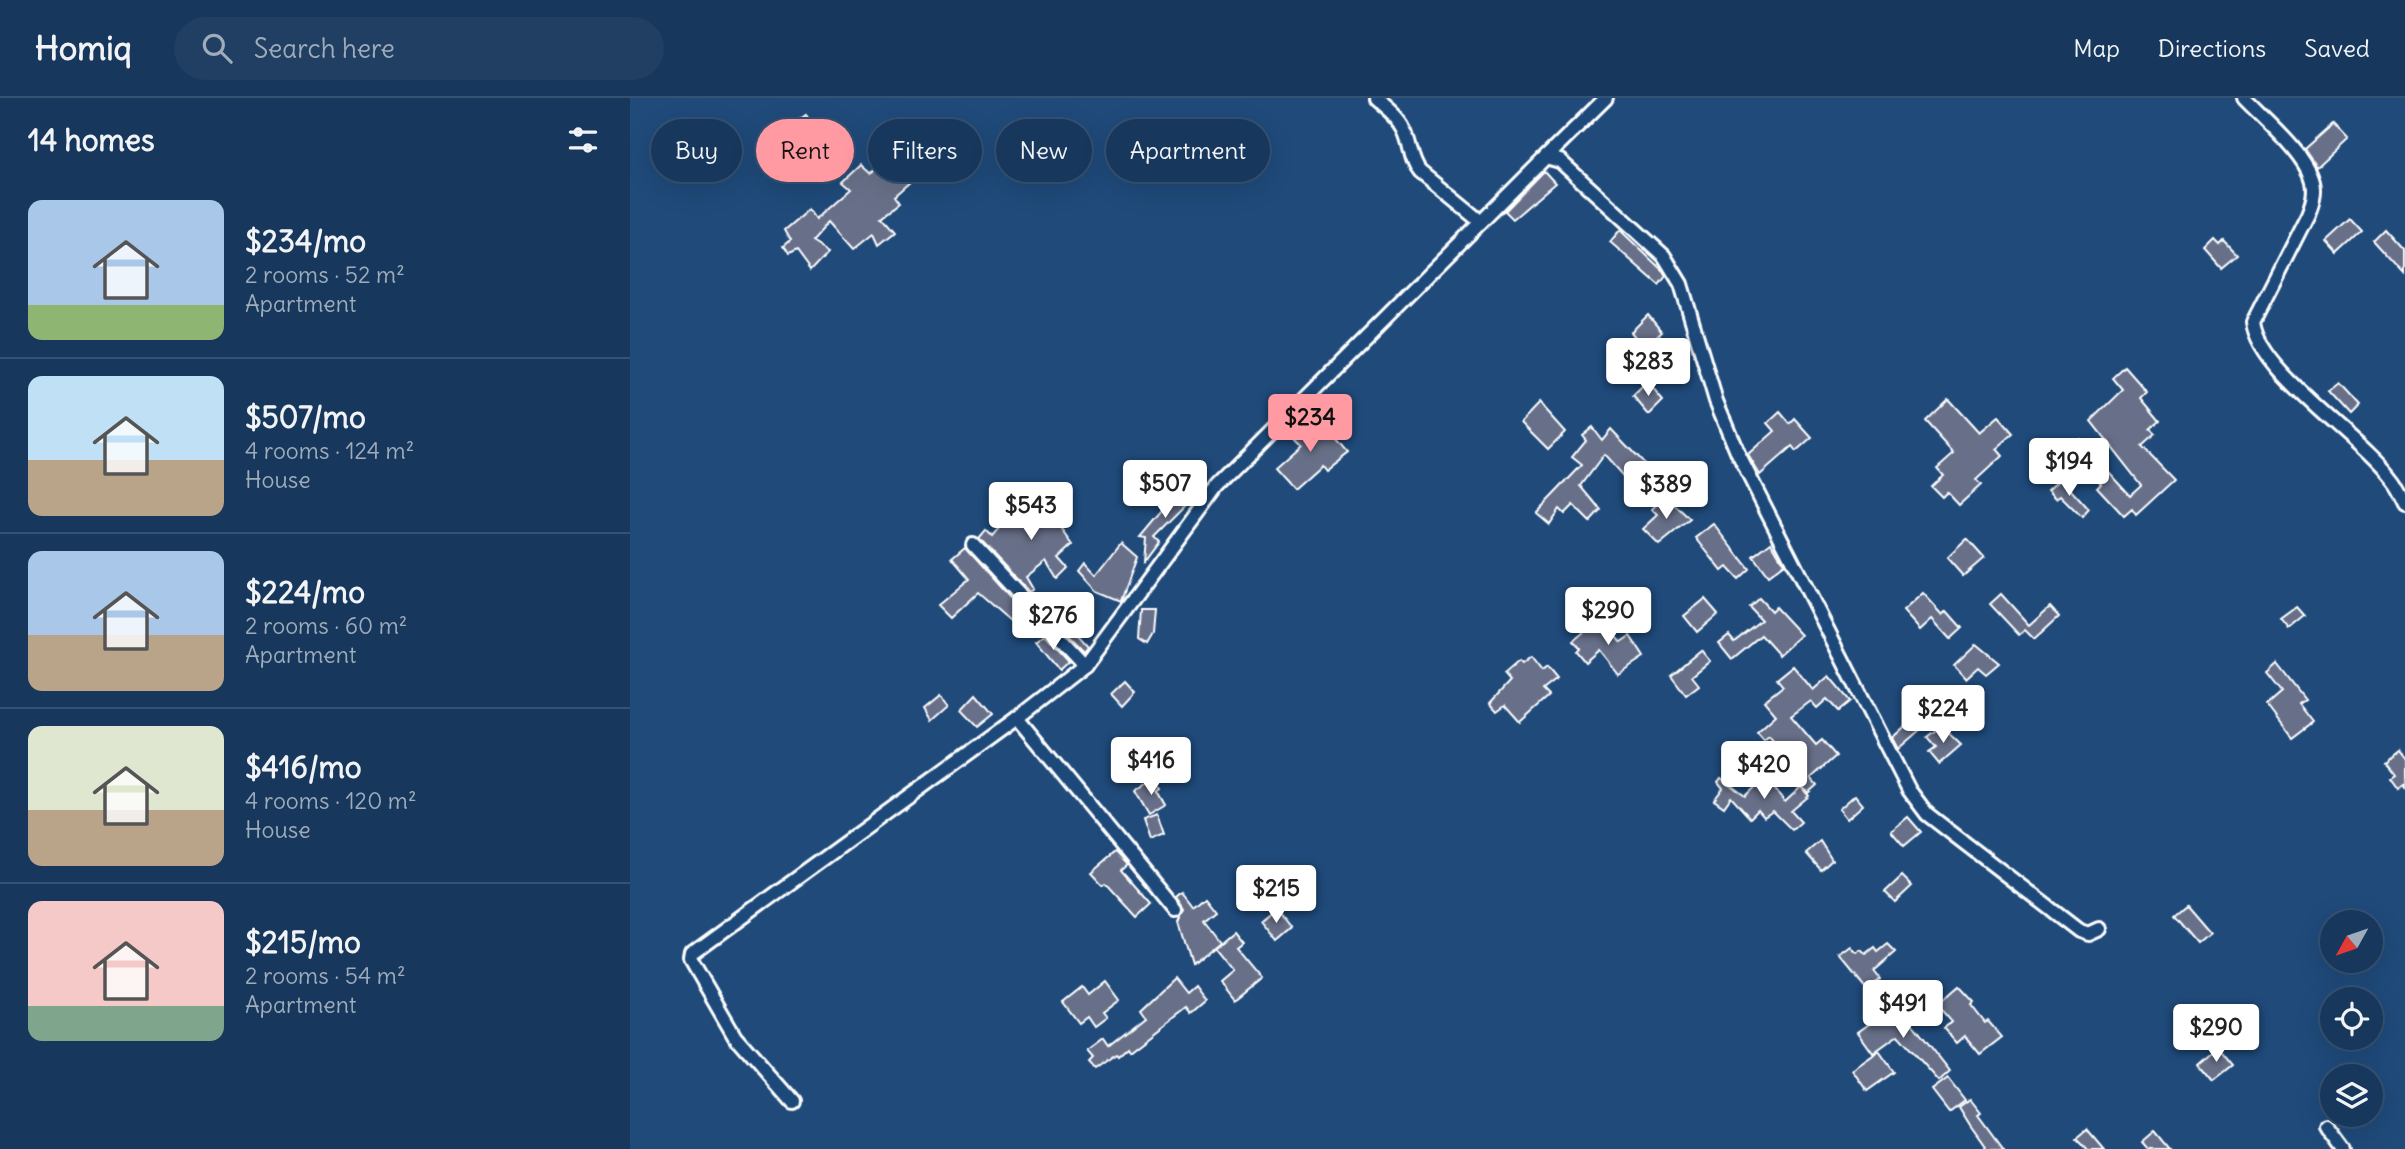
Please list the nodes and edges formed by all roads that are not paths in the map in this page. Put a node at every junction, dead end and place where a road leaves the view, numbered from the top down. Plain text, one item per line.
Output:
1 (1374, 98) edge
2 (1606, 98) edge
3 (2244, 98) edge
4 (1546, 157) junction
5 (1480, 222) junction
6 (2405, 502) edge
7 (973, 545) dead end
8 (1085, 665) junction
9 (1017, 719) junction
10 (1175, 910) dead end
11 (2099, 929) dead end
12 (792, 1101) dead end
13 (2327, 1127) edge
14 (2343, 1149) edge

1 - 5 street
2 - 4 street
3 - 6 street
4 - 5 street
4 - 11 street
5 - 8 street
7 - 8 street
8 - 9 street
9 - 10 street
9 - 12 street
13 - 14 street

